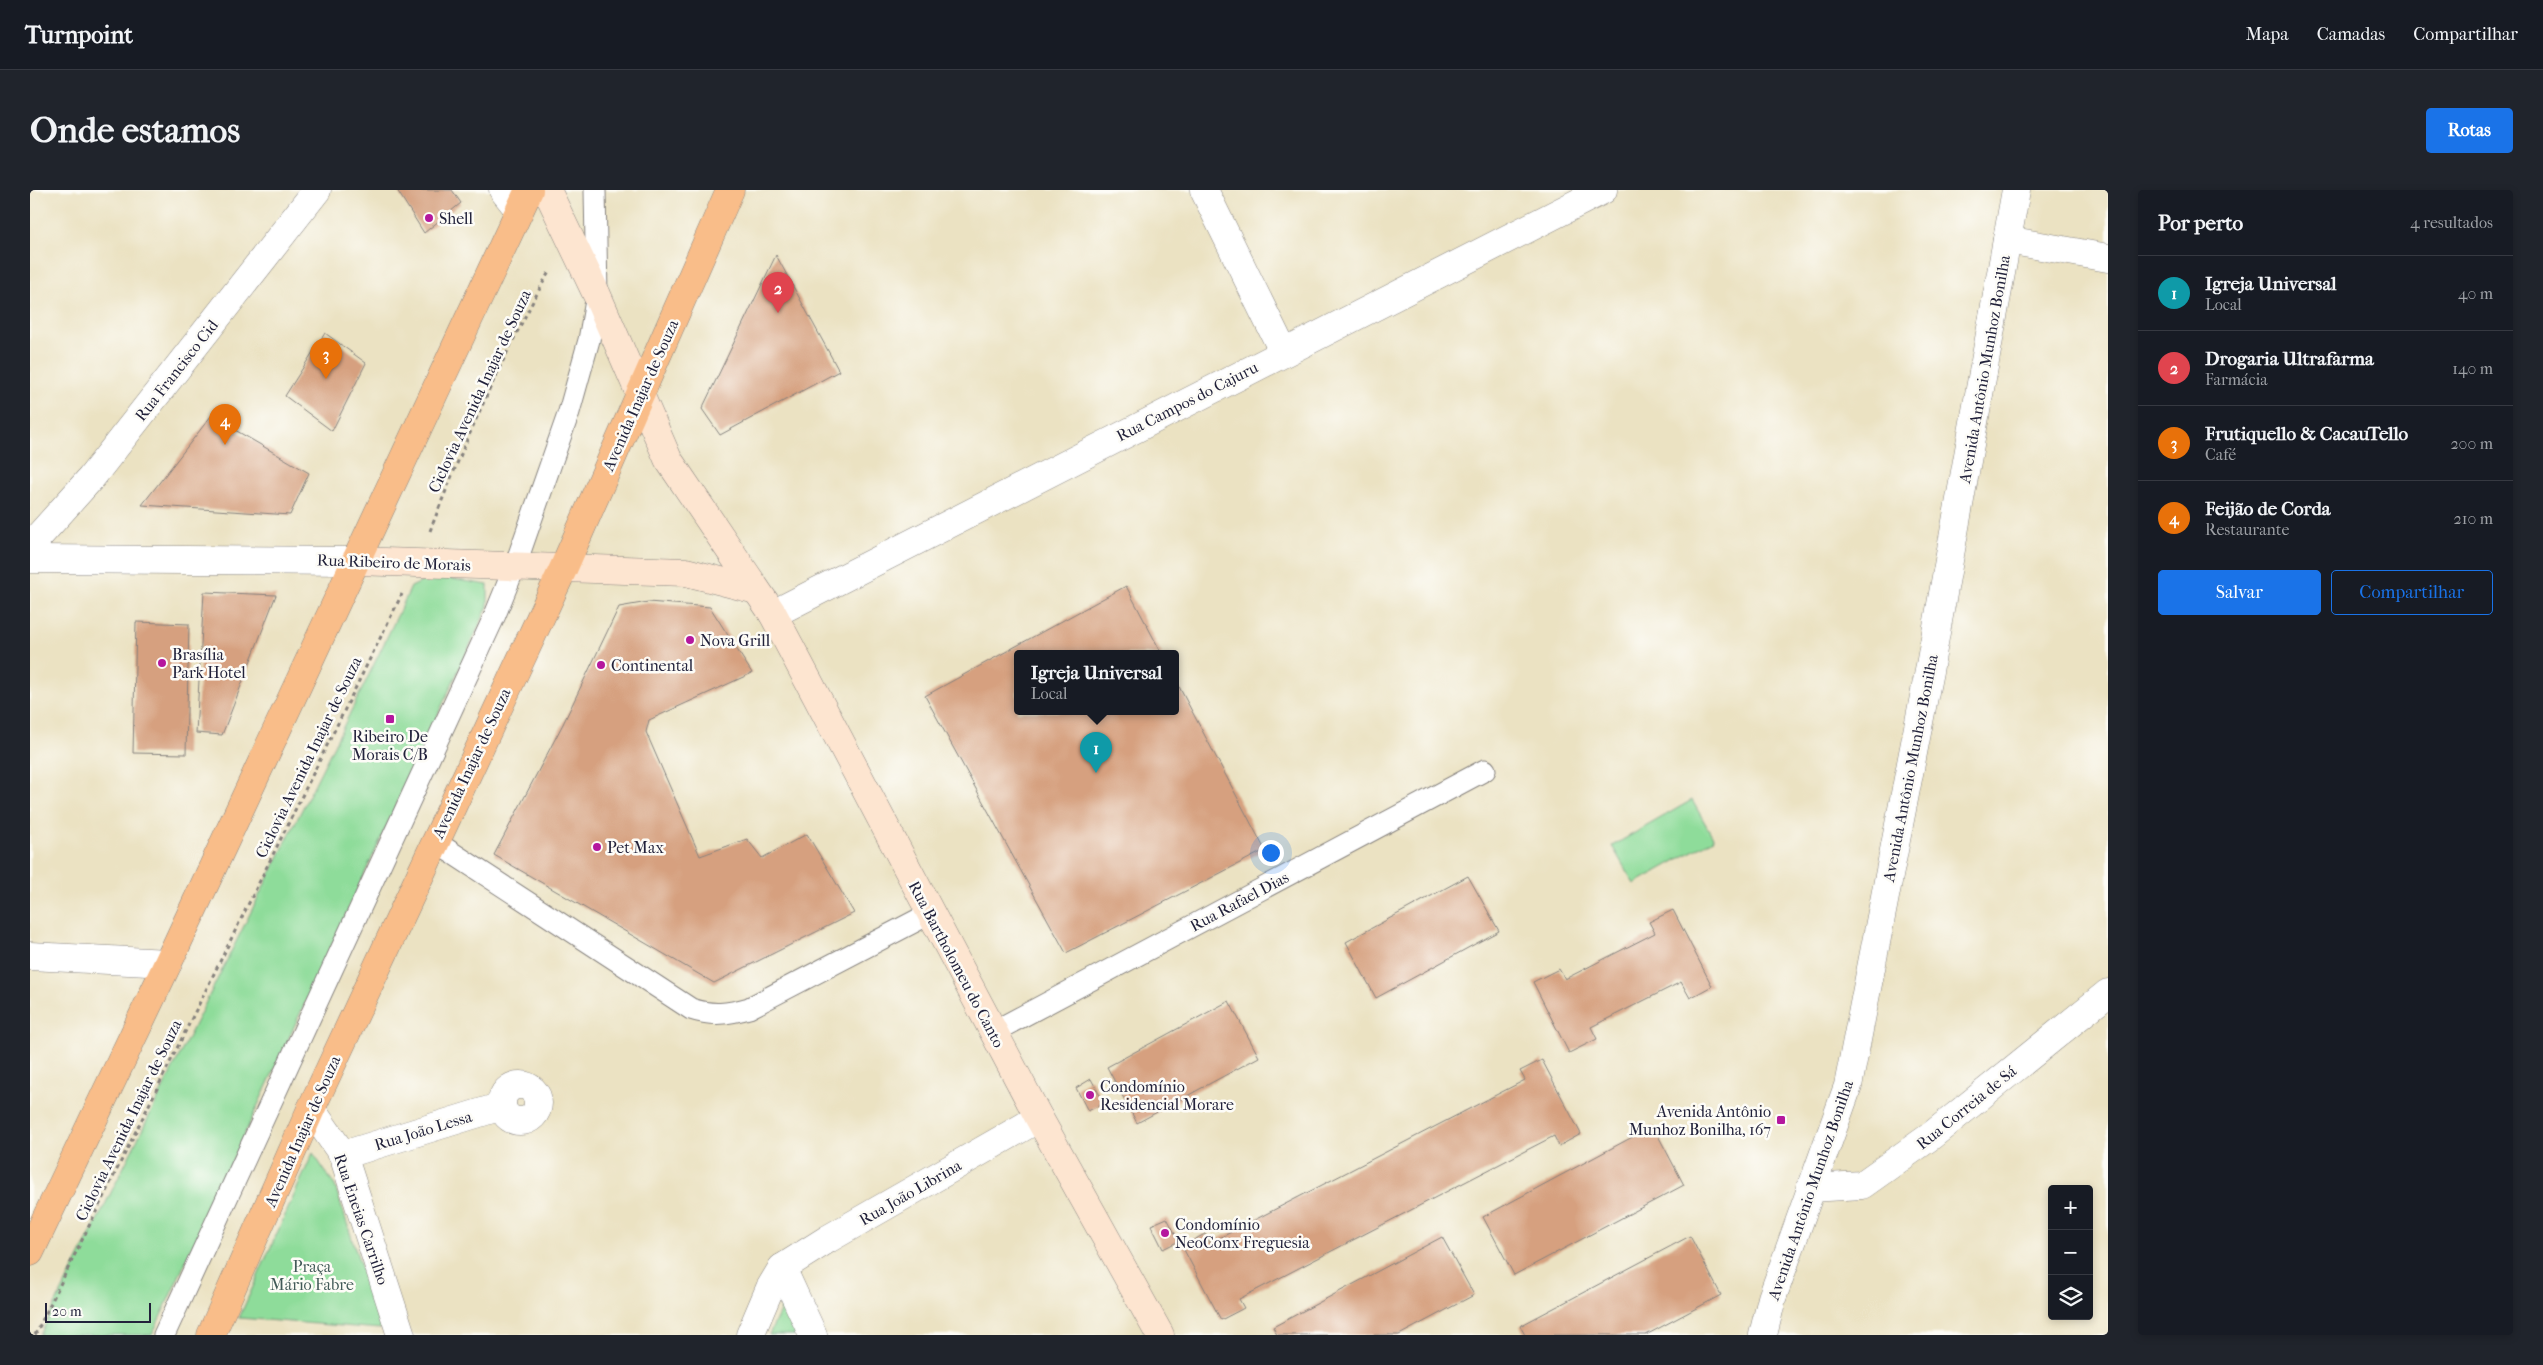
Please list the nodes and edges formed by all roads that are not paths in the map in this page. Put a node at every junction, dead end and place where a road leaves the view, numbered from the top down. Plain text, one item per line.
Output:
1 (317, 190) edge
2 (547, 190) edge
3 (595, 190) edge
4 (730, 190) edge
5 (1204, 190) edge
6 (1603, 190) edge
7 (2016, 190) edge
8 (517, 197) edge
9 (2007, 240) junction
10 (2108, 258) edge
11 (598, 295) junction
12 (1283, 351) junction
13 (641, 397) junction
14 (30, 546) edge
15 (30, 558) edge
16 (355, 561) junction
17 (515, 566) junction
18 (564, 567) junction
19 (756, 590) junction
20 (773, 614) junction
21 (1485, 770) dead end
22 (434, 841) junction
23 (929, 914) junction
24 (30, 956) edge
25 (168, 963) junction
26 (2108, 993) edge
27 (993, 1032) junction
28 (502, 1106) dead end
29 (311, 1109) junction
30 (1039, 1118) junction
31 (343, 1155) junction
32 (1810, 1188) junction
33 (30, 1252) edge
34 (782, 1268) junction
35 (164, 1335) edge
36 (211, 1335) edge
37 (401, 1335) edge
38 (750, 1335) edge
39 (813, 1335) edge
40 (1160, 1335) edge
41 (1763, 1335) edge

1 - 14 street, Rua Francisco Cid
2 - 11 main road, Rua Bartholomeu do Canto
3 - 11 lane
4 - 13 main road, Avenida Inajar de Souza
5 - 12 street
6 - 12 street, Rua Campos do Cajuru
7 - 9 street, Avenida Antônio Munhoz Bonilha
8 - 16 main road
9 - 10 street
9 - 32 street, Avenida Antônio Munhoz Bonilha
11 - 13 main road, Rua Bartholomeu do Canto
11 - 17 lane
12 - 20 street, Rua Campos do Cajuru
13 - 18 main road, Avenida Inajar de Souza
13 - 19 main road, Rua Bartholomeu do Canto
15 - 16 street, Rua Ribeiro de Morais
16 - 17 main road, Rua Ribeiro de Morais
16 - 25 main road
17 - 18 main road, Rua Ribeiro de Morais
17 - 35 lane
18 - 19 main road, Rua Ribeiro de Morais
18 - 22 main road, Avenida Inajar de Souza
19 - 20 main road, Rua Bartholomeu do Canto
20 - 23 main road, Rua Bartholomeu do Canto
21 - 27 lane, Rua Rafael Dias
22 - 23 lane
22 - 29 main road, Avenida Inajar de Souza
23 - 27 main road, Rua Bartholomeu do Canto
24 - 25 street
25 - 33 main road
26 - 32 street, Rua Correia de Sá
27 - 30 main road, Rua Bartholomeu do Canto
28 - 31 street, Rua João Lessa
29 - 31 street, Rua Eneias Carrilho
29 - 36 main road, Avenida Inajar de Souza
30 - 34 street, Rua João Librina
30 - 40 main road, Rua Bartholomeu do Canto
31 - 37 street, Rua Eneias Carrilho
32 - 41 street, Avenida Antônio Munhoz Bonilha
34 - 38 street, Rua João Librina
34 - 39 street

